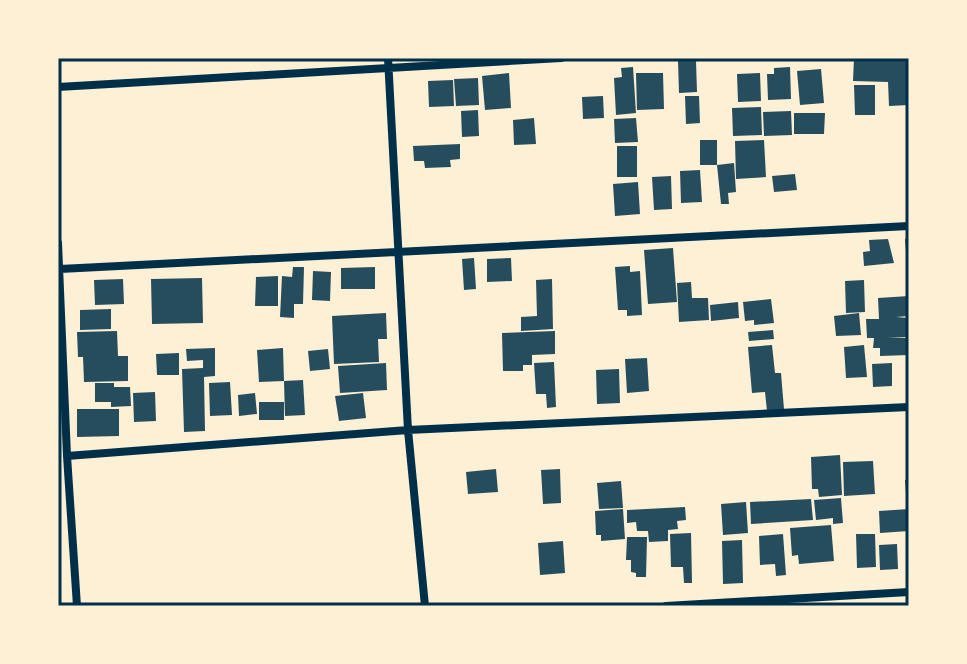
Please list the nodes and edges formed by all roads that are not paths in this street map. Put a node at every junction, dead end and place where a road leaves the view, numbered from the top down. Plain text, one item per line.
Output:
1 (561, 58) edge
2 (388, 63) edge
3 (58, 87) edge
4 (909, 226) edge
5 (58, 243) edge
6 (399, 252) junction
7 (60, 269) junction
8 (909, 407) edge
9 (408, 430) junction
10 (67, 456) junction
11 (909, 592) edge
12 (77, 606) edge
13 (425, 606) edge
14 (666, 606) edge

1 - 2 street
2 - 3 street
2 - 6 street
4 - 6 street
5 - 7 street
6 - 7 street
6 - 9 street
7 - 10 street
8 - 9 street
9 - 10 street
9 - 13 street
10 - 12 street
11 - 14 street

